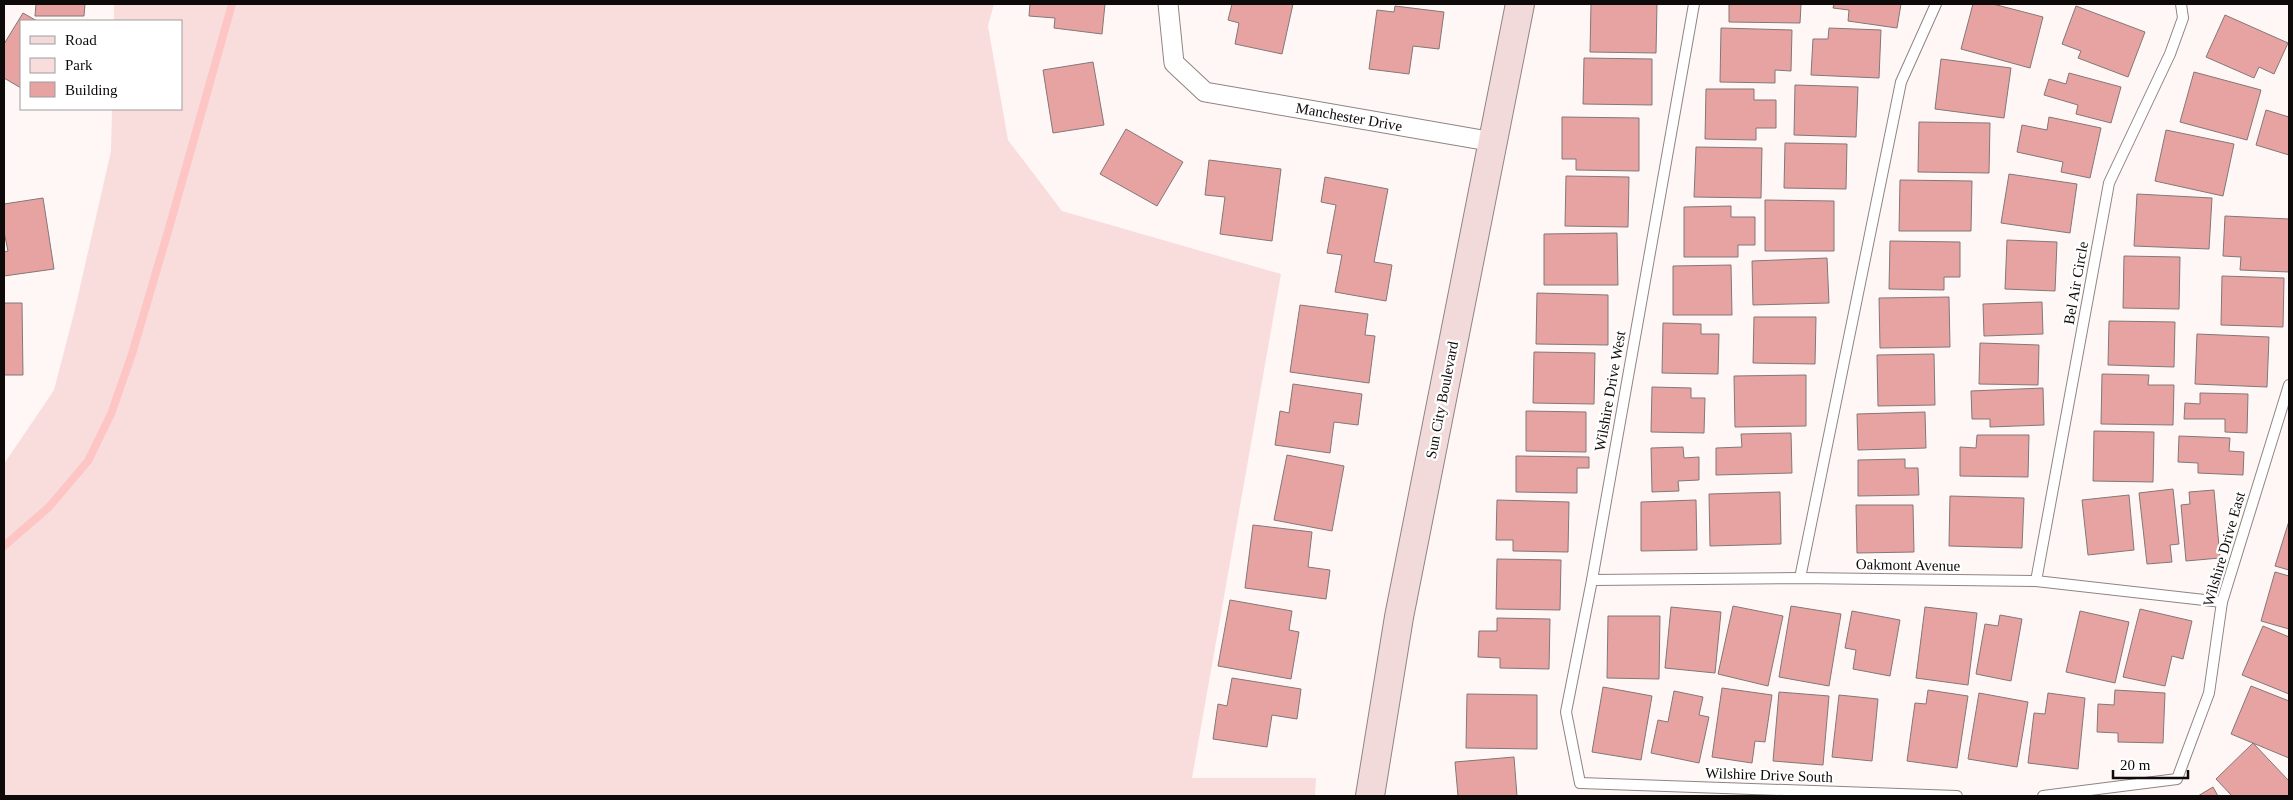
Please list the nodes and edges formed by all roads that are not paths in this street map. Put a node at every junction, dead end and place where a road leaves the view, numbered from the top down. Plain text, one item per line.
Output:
1 (1168, 4) edge
2 (1520, 4) edge
3 (1694, 4) edge
4 (1936, 4) edge
5 (2181, 4) edge
6 (1494, 142) junction
7 (2289, 385) edge
8 (1800, 578) junction
9 (1592, 580) junction
10 (2036, 581) junction
11 (2222, 602) junction
12 (1580, 783) joint
13 (1370, 796) edge
14 (1957, 796) edge
15 (2043, 796) edge

1 - 6 street, Manchester Drive
2 - 6 street, Sun City Boulevard
3 - 9 lane, Wilshire Drive West
4 - 8 lane
5 - 10 lane, Bel Air Circle
6 - 13 street, Sun City Boulevard
7 - 11 lane, Wilshire Drive East
8 - 9 lane, Oakmont Avenue
8 - 10 lane, Oakmont Avenue
9 - 12 lane, Wilshire Drive West
10 - 11 lane, Oakmont Avenue
11 - 15 lane, Wilshire Drive East
12 - 14 lane, Wilshire Drive South

